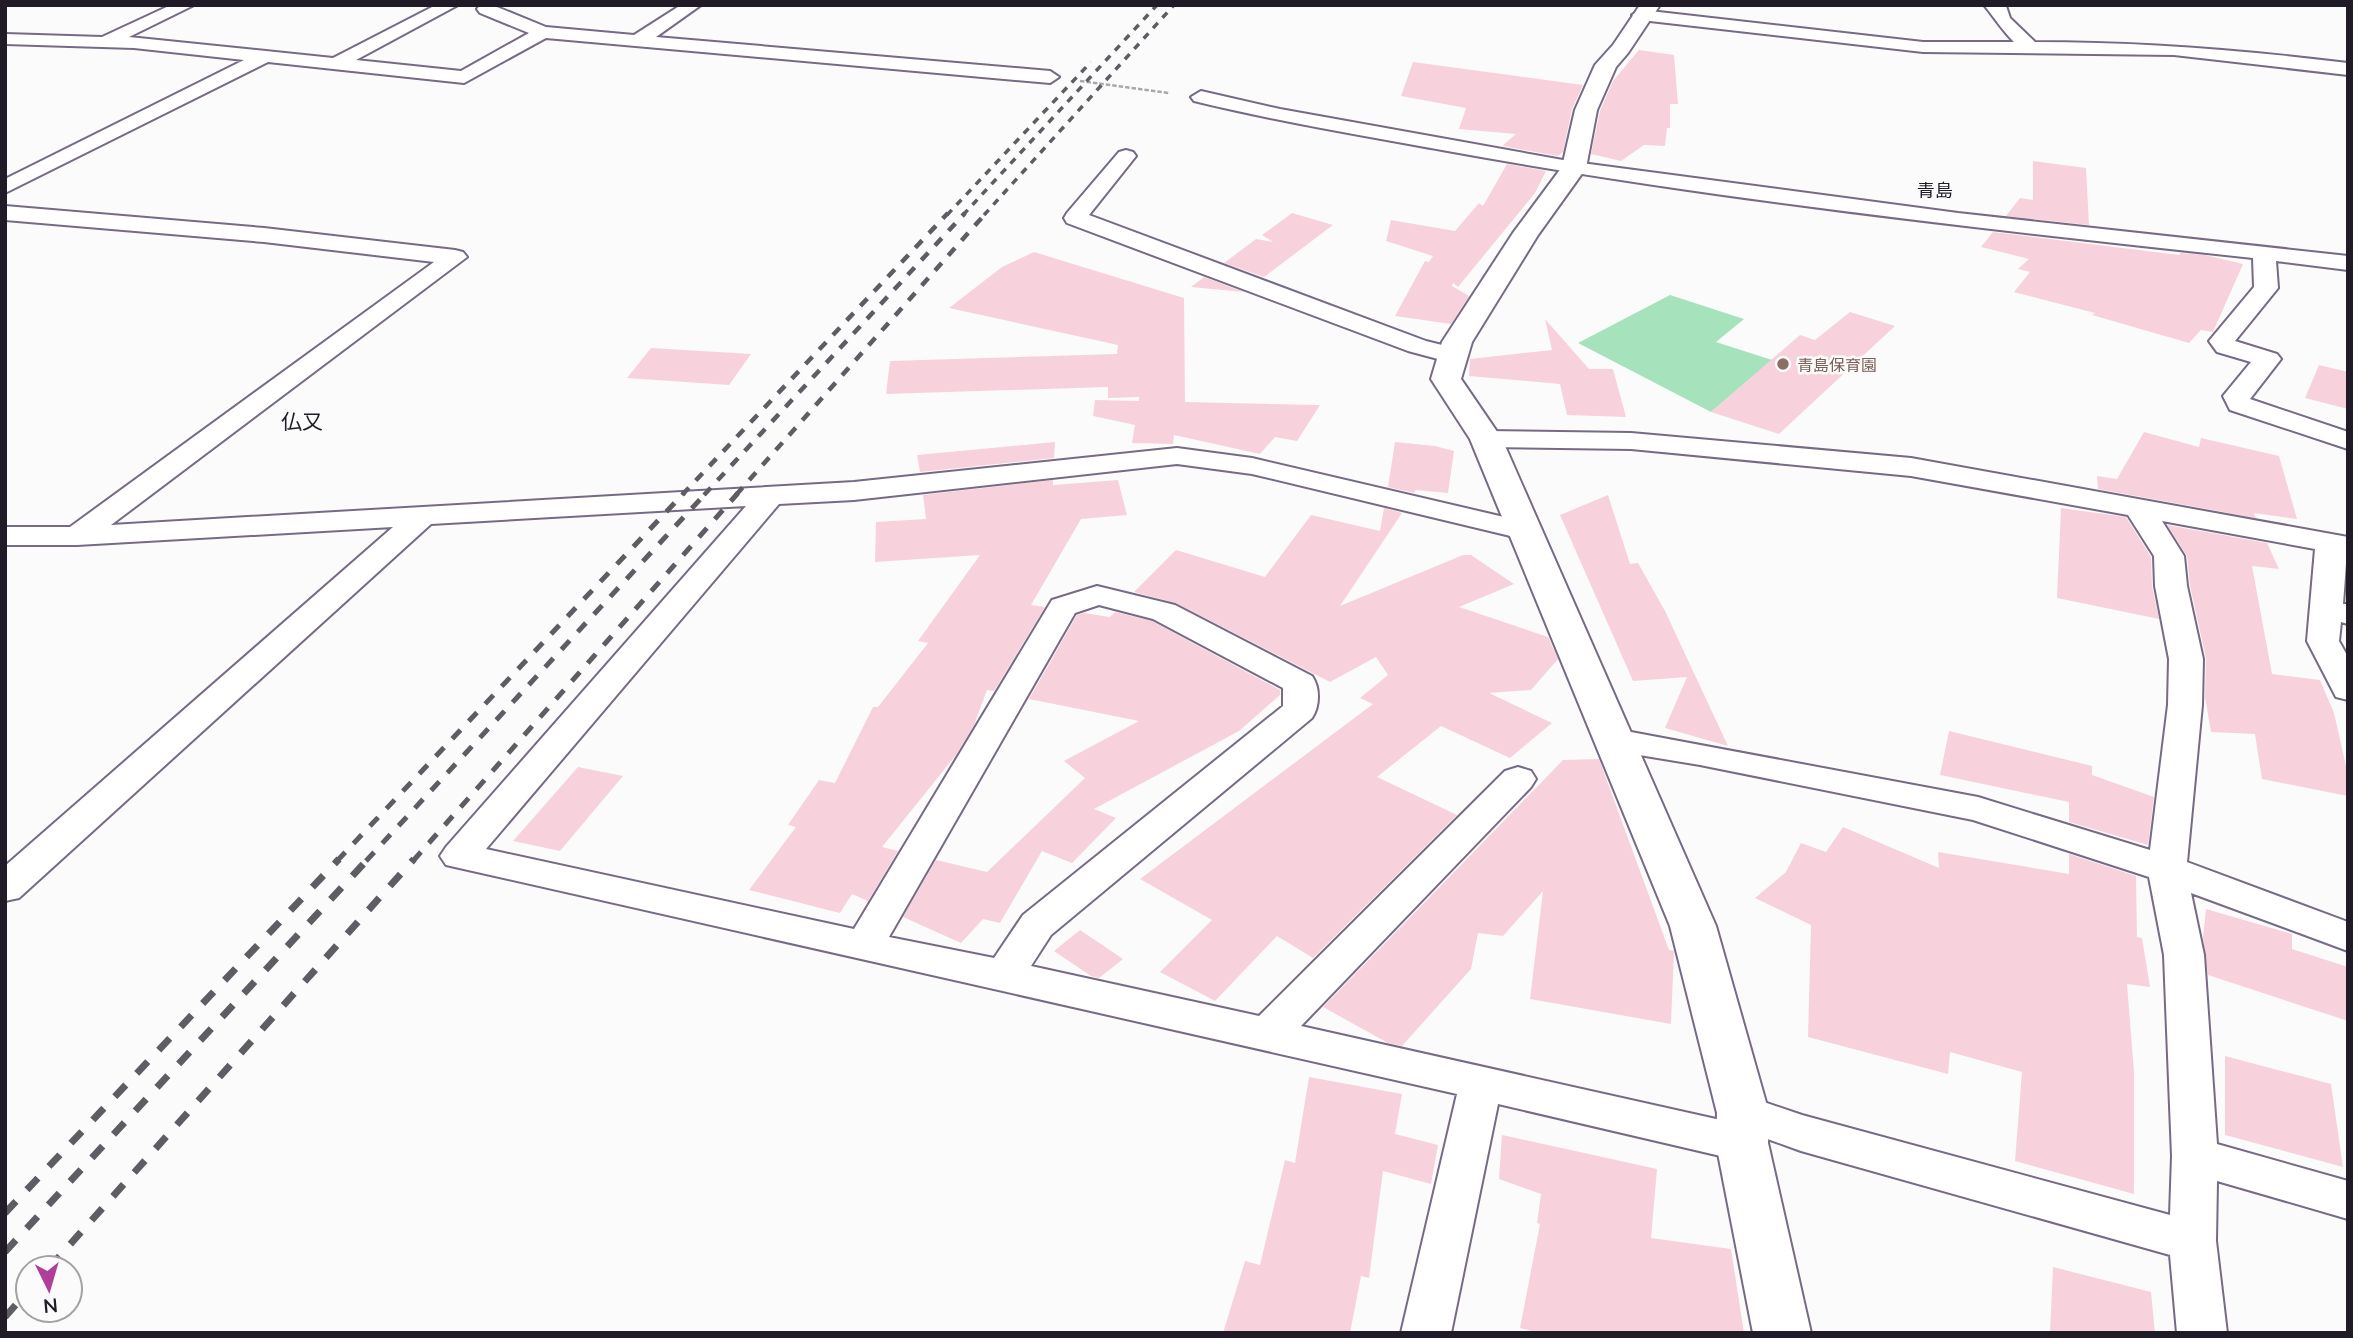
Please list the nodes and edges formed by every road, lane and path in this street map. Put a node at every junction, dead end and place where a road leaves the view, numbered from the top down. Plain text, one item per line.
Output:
1 (186, 5) edge
2 (450, 5) edge
3 (693, 5) edge
4 (1993, 5) edge
5 (486, 9) dead end
6 (1646, 10) edge
7 (543, 32) junction
8 (5, 39) edge
9 (638, 41) junction
10 (104, 42) junction
11 (2030, 47) junction
12 (266, 56) junction
13 (335, 64) junction
14 (2348, 69) edge
15 (1050, 77) joint
16 (1201, 97) joint
17 (1126, 156) dead end
18 (1574, 168) junction
19 (5, 187) edge
20 (5, 214) edge
21 (2264, 252) junction
22 (2348, 263) edge
23 (1453, 355) junction
24 (1486, 439) junction
25 (2348, 441) edge
26 (770, 496) junction
27 (2139, 509) junction
28 (422, 517) junction
29 (1523, 530) junction
30 (5, 536) edge
31 (78, 536) junction
32 (2339, 544) edge
33 (2337, 612) edge
34 (2348, 690) edge
35 (1615, 740) junction
36 (1518, 779) dead end
37 (2167, 869) junction
38 (5, 888) edge
39 (2348, 937) edge
40 (864, 946) junction
41 (1004, 975) junction
42 (1267, 1034) junction
43 (1481, 1083) junction
44 (1743, 1128) junction
45 (2195, 1156) junction
46 (2348, 1200) edge
47 (2192, 1241) junction
48 (1426, 1333) edge
49 (1782, 1333) edge
50 (2202, 1333) edge

1 - 10 street
2 - 13 street
3 - 9 street
4 - 11 street
5 - 7 street
6 - 11 street
6 - 18 street
7 - 9 street
7 - 13 street
8 - 10 street
9 - 15 street
10 - 12 street
11 - 14 street
12 - 13 street
12 - 19 street
15 - 16 path
16 - 18 street
17 - 23 street
18 - 21 street
18 - 23 street
20 - 31 street
21 - 22 street
21 - 25 street
23 - 24 street
24 - 27 street
24 - 29 street
26 - 28 street
26 - 29 street
26 - 40 street
27 - 32 street
27 - 37 street
28 - 31 street
28 - 38 street
29 - 35 street
30 - 31 street
32 - 33 street
33 - 34 street
35 - 37 street
35 - 44 street
36 - 42 street
37 - 39 street
37 - 45 street
40 - 41 street
40 - 41 street
41 - 42 street
42 - 43 street
43 - 44 street
43 - 48 street
44 - 47 street
44 - 49 street
45 - 46 street
45 - 47 street
47 - 50 street

